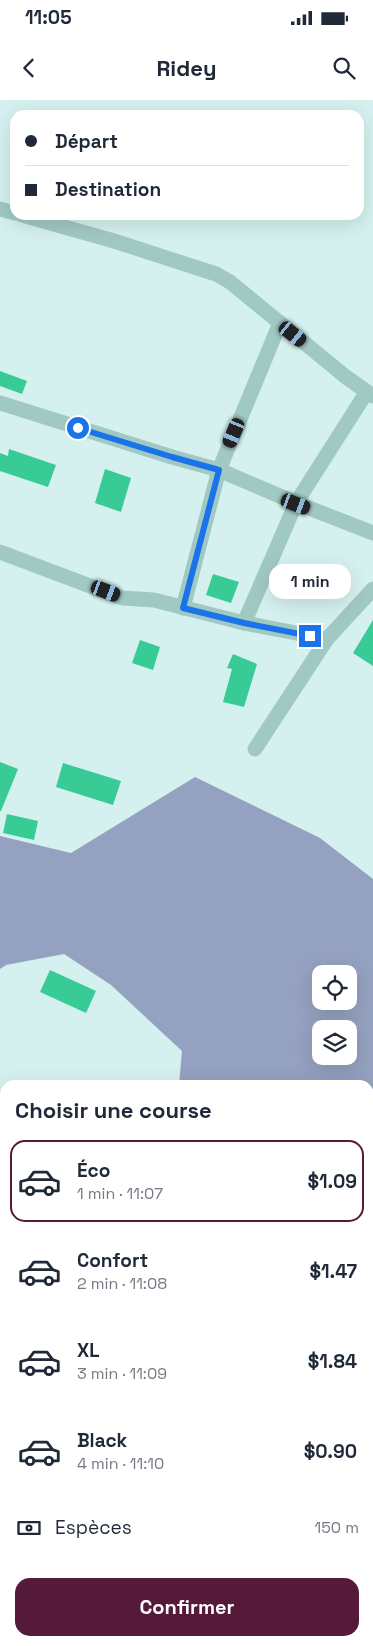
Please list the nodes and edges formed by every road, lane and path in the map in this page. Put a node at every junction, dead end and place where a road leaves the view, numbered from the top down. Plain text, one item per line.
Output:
1 (40, 220) edge
2 (280, 323) junction
3 (370, 394) edge
4 (0, 403) edge
5 (219, 470) junction
6 (296, 504) junction
7 (373, 533) edge
8 (0, 552) edge
9 (373, 589) edge
10 (183, 608) junction
11 (244, 623) junction
12 (327, 639) junction
13 (255, 749) dead end

1 - 2 street
2 - 3 street
2 - 5 street
3 - 6 street
4 - 5 street
5 - 6 street
5 - 10 street
6 - 7 street
6 - 11 street
8 - 10 street
9 - 12 street
10 - 11 street
11 - 12 street
12 - 13 street

